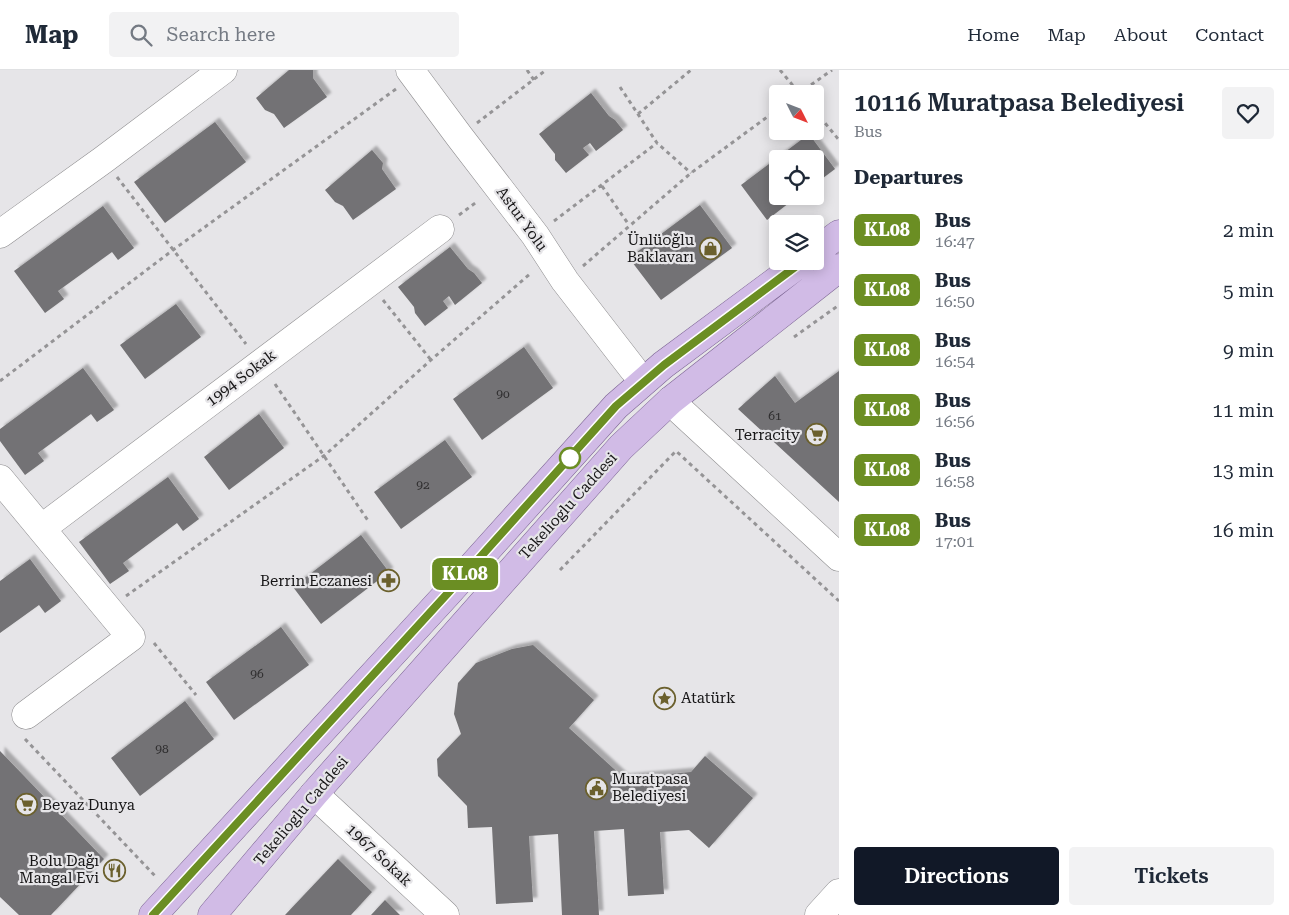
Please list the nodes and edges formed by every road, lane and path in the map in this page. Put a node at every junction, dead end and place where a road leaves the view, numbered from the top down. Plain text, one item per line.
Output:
1 (223, 70) edge
2 (527, 70) edge
3 (546, 70) edge
4 (691, 70) edge
5 (780, 70) edge
6 (832, 70) edge
7 (412, 73) edge
8 (534, 80) junction
9 (792, 85) edge
10 (810, 85) edge
11 (620, 86) dead end
12 (638, 114) junction
13 (769, 116) edge
14 (824, 122) edge
15 (458, 136) junction
16 (839, 140) edge
17 (657, 143) junction
18 (104, 160) junction
19 (691, 173) junction
20 (602, 186) junction
21 (499, 187) junction
22 (629, 225) junction
23 (440, 229) joint
24 (0, 234) edge
25 (839, 234) edge
26 (535, 235) junction
27 (824, 245) edge
28 (173, 250) junction
29 (549, 258) junction
30 (839, 268) edge
31 (790, 270) edge
32 (566, 281) junction
33 (369, 282) junction
34 (431, 360) junction
35 (261, 363) junction
36 (633, 369) dead end
37 (0, 380) edge
38 (670, 401) junction
39 (325, 455) junction
40 (0, 479) edge
41 (369, 522) dead end
42 (42, 528) junction
43 (839, 557) edge
44 (560, 570) dead end
45 (839, 601) edge
46 (108, 609) junction
47 (150, 636) dead end
48 (196, 695) dead end
49 (23, 725) joint
50 (314, 794) junction
51 (158, 879) dead end
52 (839, 893) edge
53 (153, 915) edge
54 (212, 915) edge
55 (445, 915) edge
56 (819, 915) edge

1 - 18 street
2 - 8 path
3 - 8 path
4 - 12 path
5 - 9 path
6 - 10 path
7 - 15 street, Astur Yolu
7 - 28 path
8 - 15 path
11 - 12 path
12 - 17 path
13 - 19 path
14 - 16 path
15 - 21 street, Astur Yolu
17 - 19 path
17 - 20 path
18 - 24 street
18 - 28 path
19 - 22 path
20 - 22 path
20 - 26 path
21 - 23 path
21 - 26 street, Astur Yolu
22 - 32 path
23 - 33 street, 1994 Sokak
25 - 27 main road
26 - 29 street, Astur Yolu
28 - 35 path
28 - 37 path
29 - 32 street, Astur Yolu
29 - 34 path
30 - 38 main road, Tekelioglu Caddesi
31 - 53 main road, Tekelioglu Caddesi
32 - 36 street, Astur Yolu
33 - 34 path
33 - 35 street, 1994 Sokak
34 - 39 path
35 - 39 path
35 - 42 street, 1994 Sokak
38 - 43 street
38 - 50 main road, Tekelioglu Caddesi
39 - 41 path
39 - 46 path
40 - 42 street
42 - 46 street
44 - 45 path
46 - 49 street
47 - 48 path
49 - 51 path
50 - 54 main road, Tekelioglu Caddesi
50 - 55 street, 1967 Sokak
52 - 56 street

